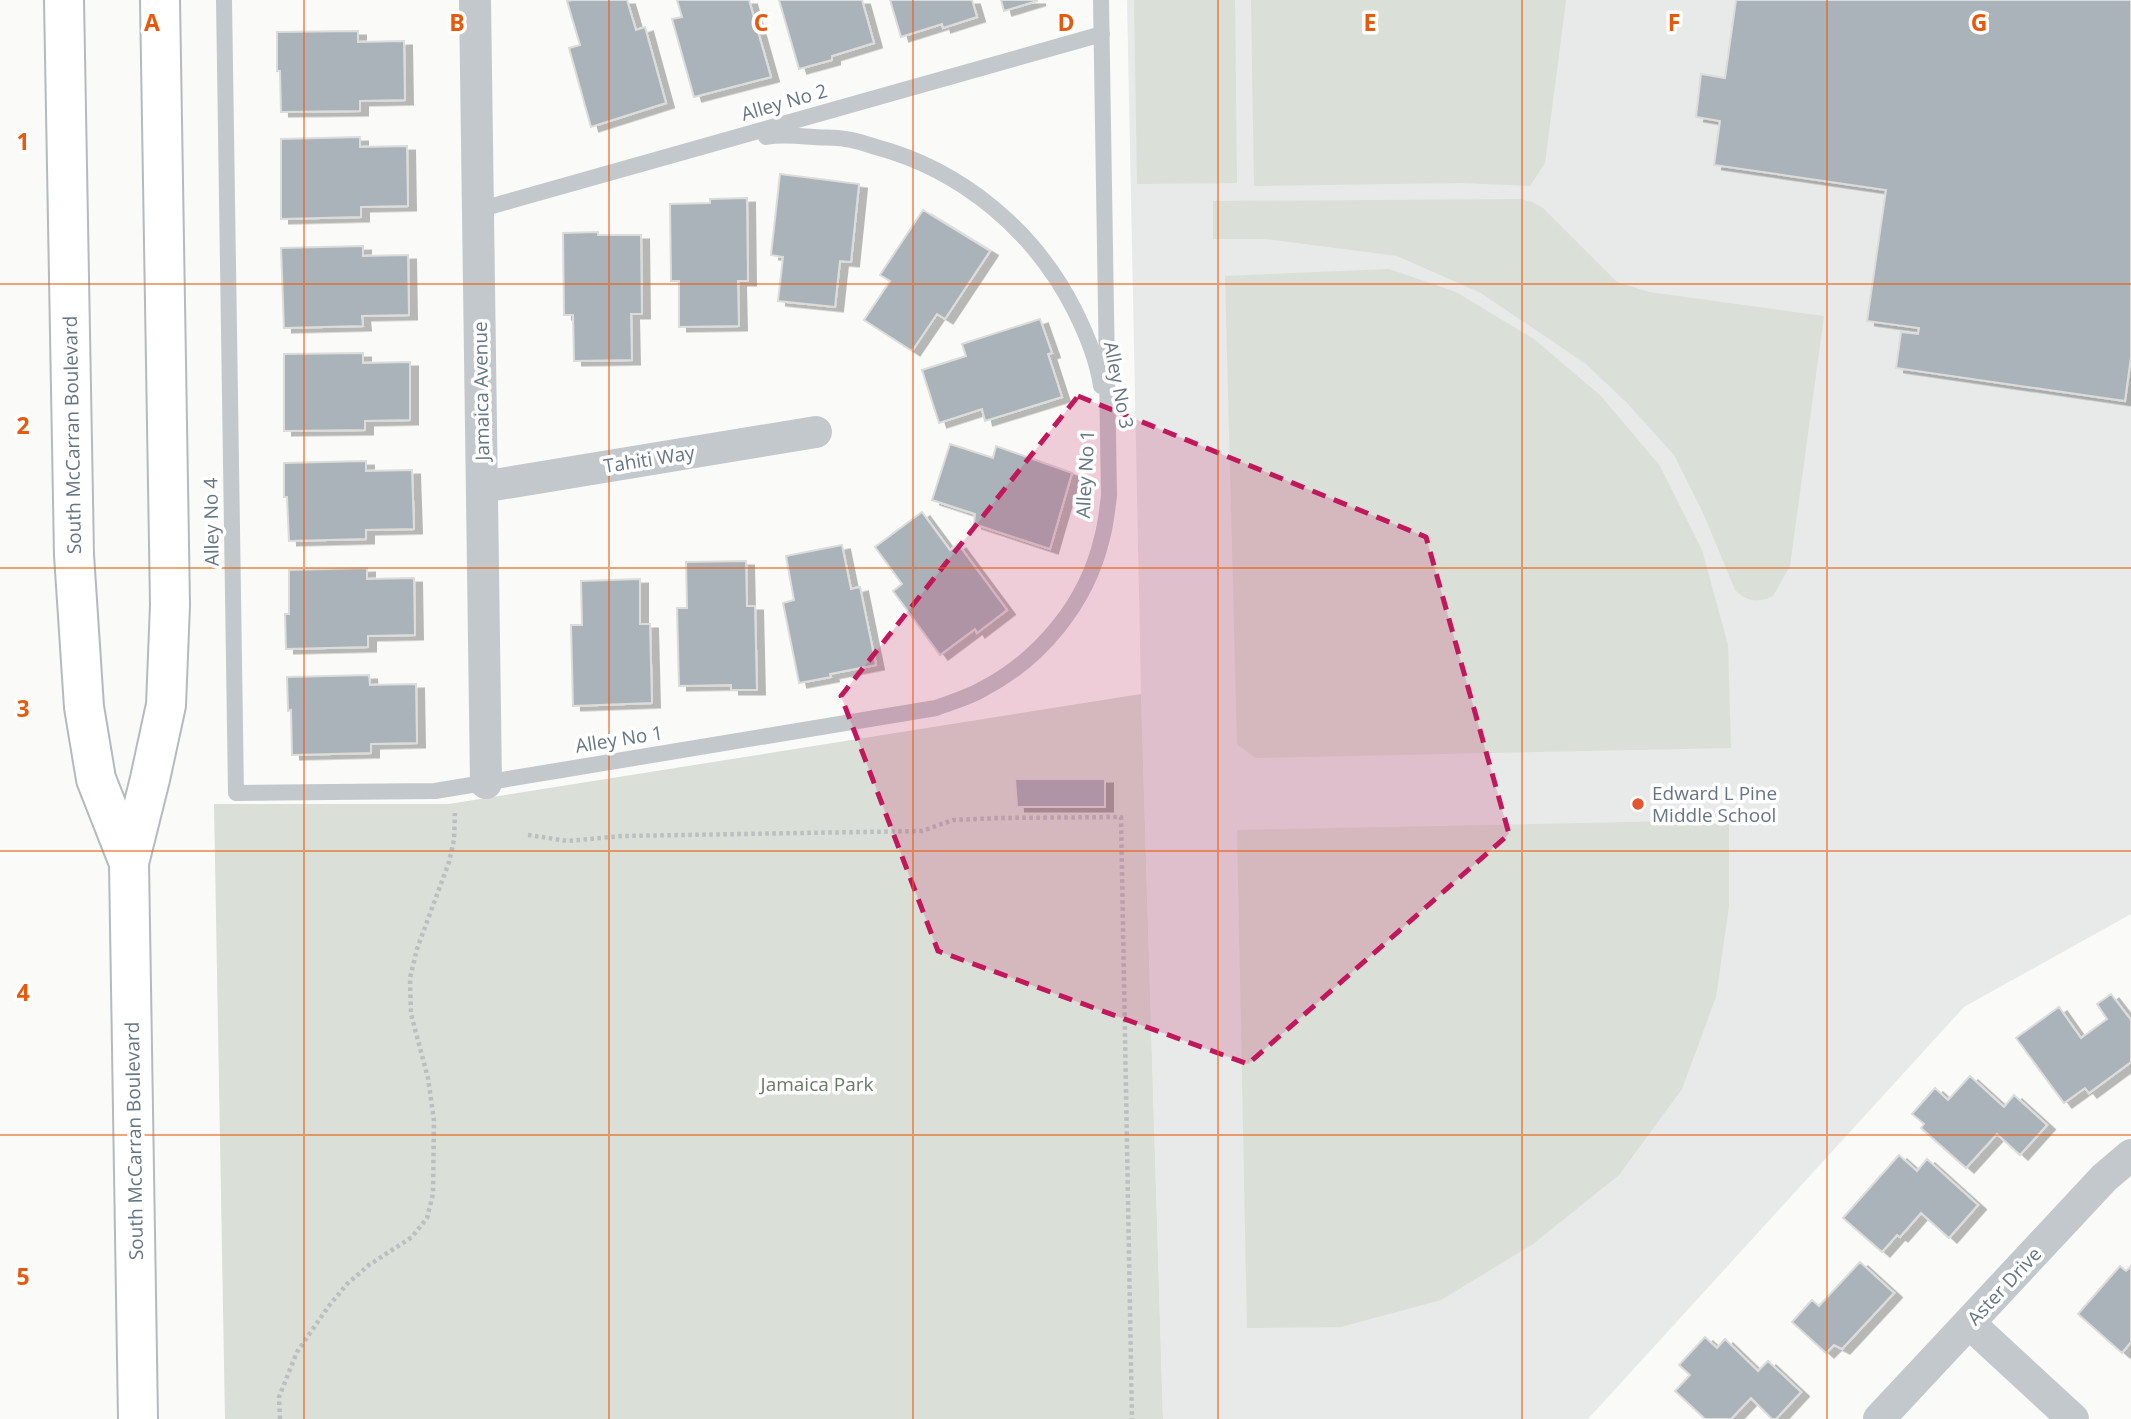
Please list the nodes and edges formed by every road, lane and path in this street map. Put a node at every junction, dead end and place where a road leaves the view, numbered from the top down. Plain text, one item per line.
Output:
1 (64, 0) edge
2 (160, 0) edge
3 (224, 0) edge
4 (475, 0) edge
5 (1101, 0) edge
6 (1102, 34) junction
7 (709, 145) junction
8 (478, 210) junction
9 (816, 432) dead end
10 (1109, 443) junction
11 (482, 487) junction
12 (471, 785) junction
13 (528, 835) dead end
14 (129, 863) junction
15 (2131, 1154) edge
16 (1969, 1323) junction
17 (138, 1419) edge
18 (280, 1419) edge
19 (1132, 1419) edge
20 (1879, 1419) edge
21 (2073, 1419) edge

1 - 14 main road, South McCarran Boulevard
2 - 14 main road, South McCarran Boulevard
3 - 12 lane, Alley No 4
4 - 8 street, Jamaica Avenue
5 - 6 lane, Alley No 1
6 - 7 lane, Alley No 2
6 - 10 lane, Alley No 1
7 - 8 lane, Alley No 2
7 - 10 lane, Alley No 3
8 - 11 street, Jamaica Avenue
9 - 11 street, Tahiti Way
10 - 12 lane, Alley No 1
11 - 12 street, Jamaica Avenue
12 - 18 path
13 - 19 path
14 - 17 main road, South McCarran Boulevard
15 - 16 street, Aster Drive
16 - 20 street, Aster Drive
16 - 21 street

